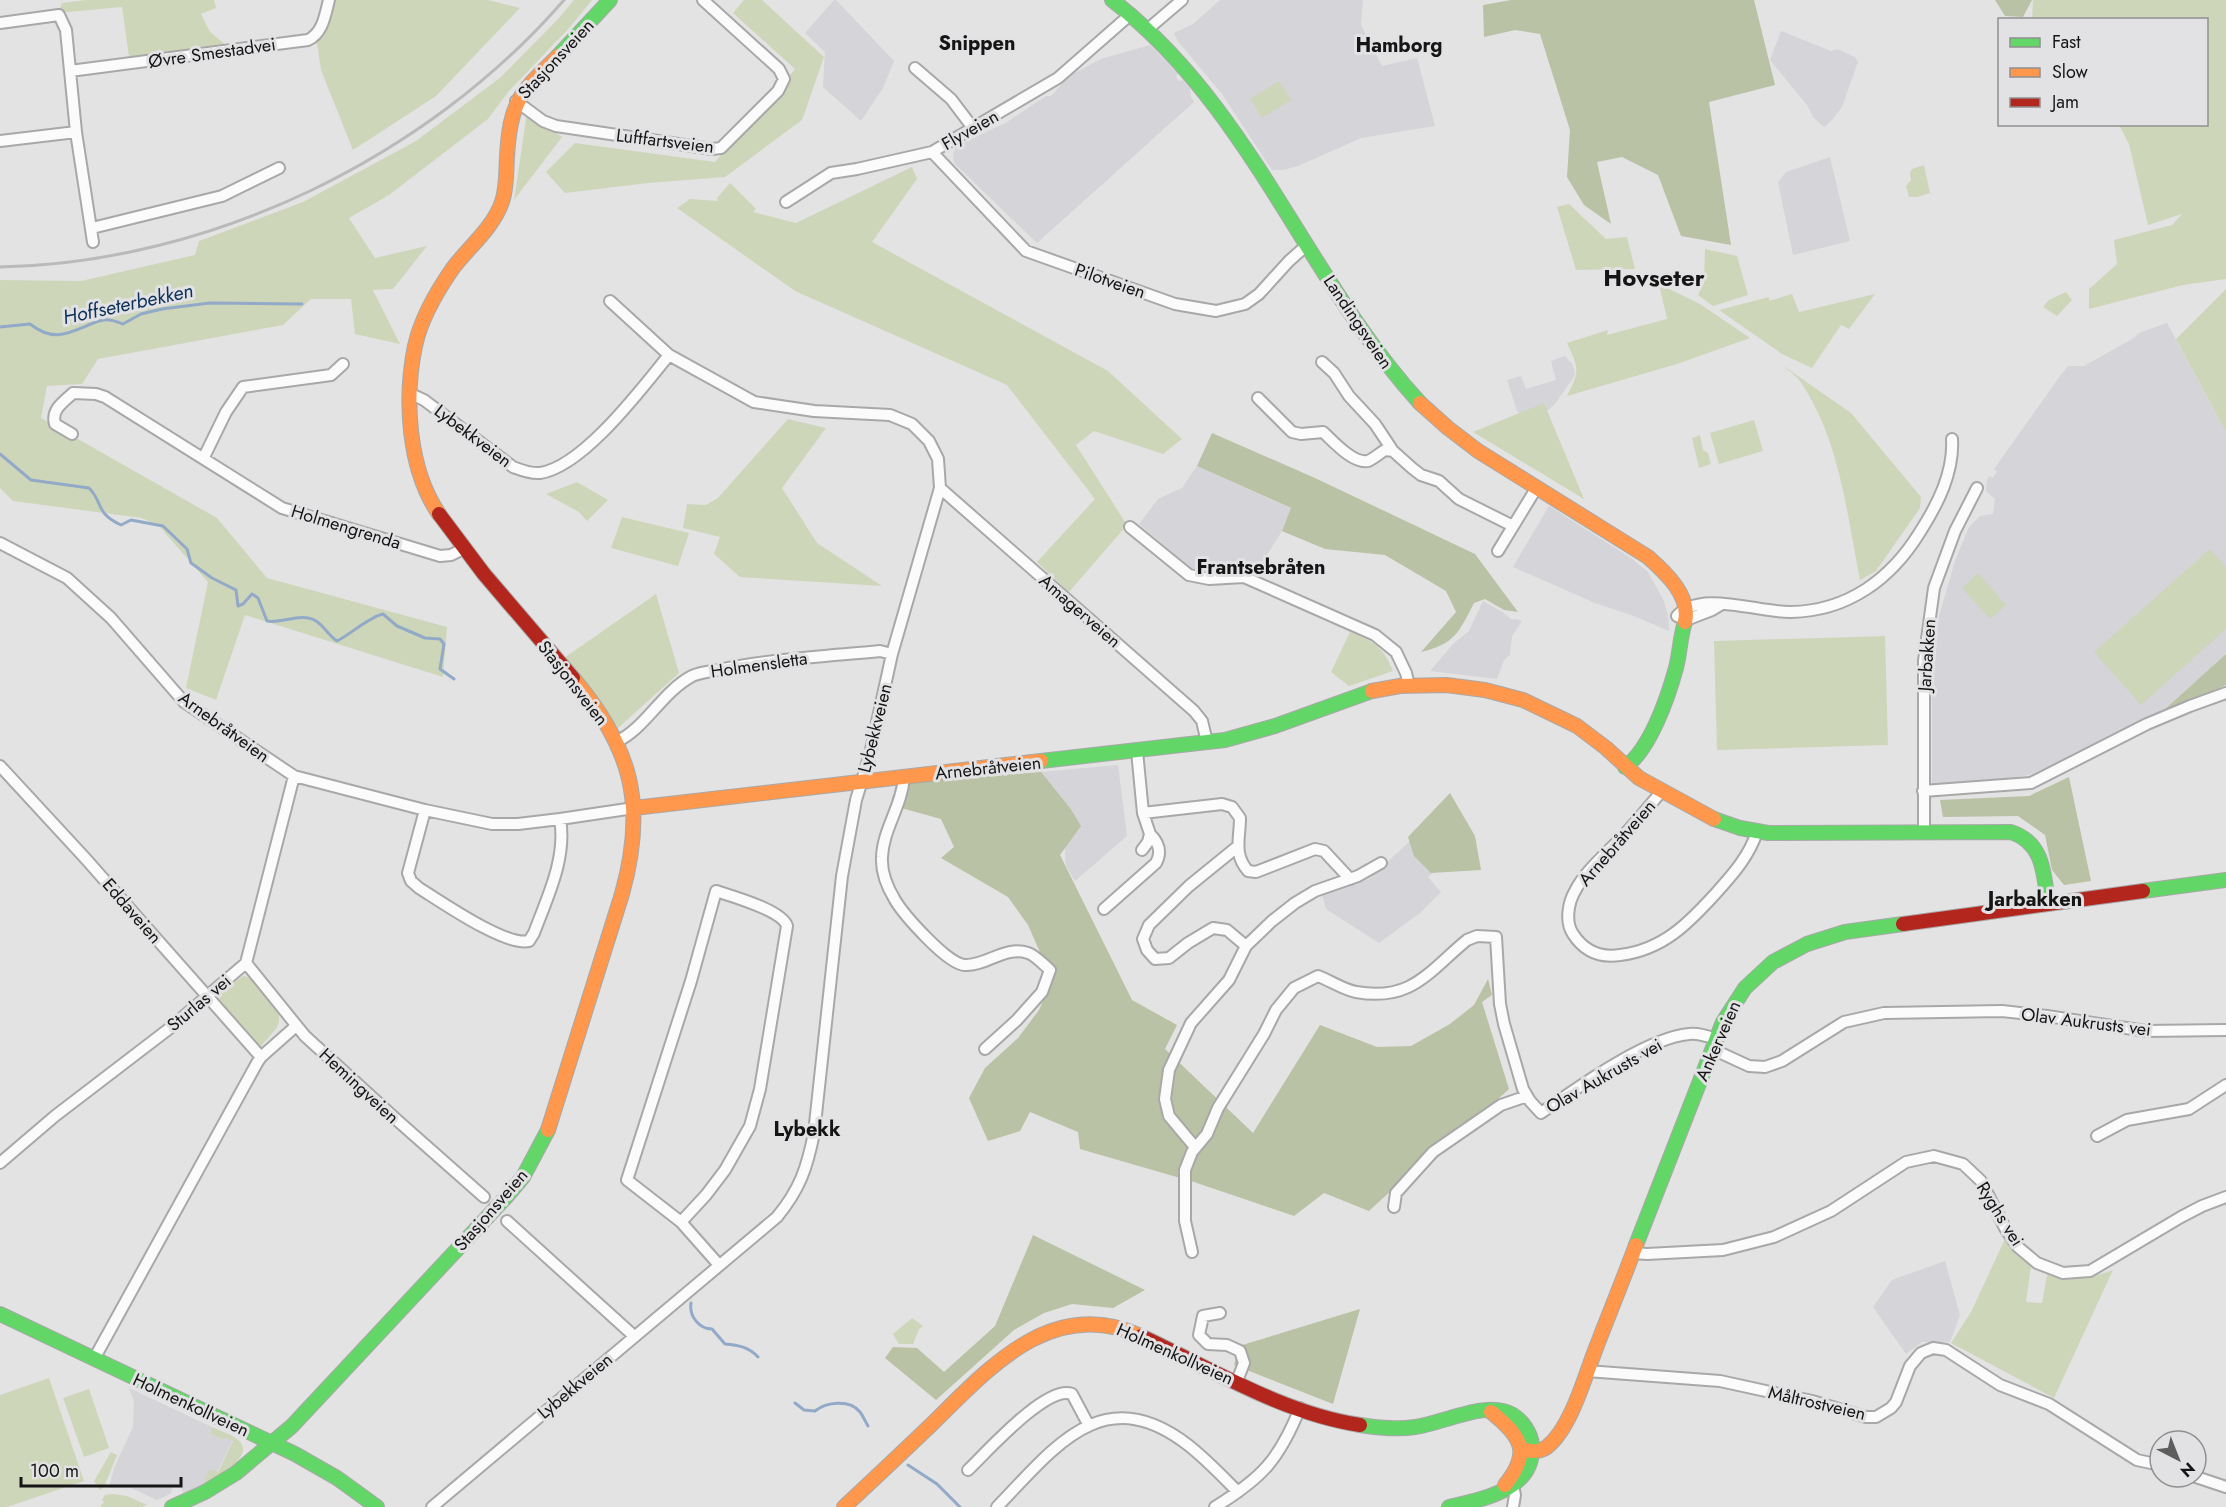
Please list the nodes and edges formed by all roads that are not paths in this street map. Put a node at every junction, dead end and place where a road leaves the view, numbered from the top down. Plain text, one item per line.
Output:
1 (329, 0) edge
2 (610, 0) edge
3 (703, 0) edge
4 (1112, 0) edge
5 (1182, 0) edge
6 (1131, 14) junction
7 (0, 23) edge
8 (1148, 29) junction
9 (915, 68) dead end
10 (70, 71) junction
11 (516, 101) junction
12 (973, 128) junction
13 (76, 132) junction
14 (0, 141) edge
15 (932, 152) junction
16 (279, 168) dead end
17 (786, 202) dead end
18 (92, 228) junction
19 (93, 242) dead end
20 (1307, 245) junction
21 (610, 301) dead end
22 (669, 355) junction
23 (1322, 362) dead end
24 (343, 364) dead end
25 (411, 394) junction
26 (1258, 398) dead end
27 (72, 434) dead end
28 (1952, 439) dead end
29 (1393, 451) junction
30 (204, 457) junction
31 (1537, 487) junction
32 (940, 488) junction
33 (1977, 488) dead end
34 (1513, 526) junction
35 (1130, 527) dead end
36 (0, 543) edge
37 (464, 549) junction
38 (1498, 551) dead end
39 (1683, 615) junction
40 (892, 654) junction
41 (1409, 685) junction
42 (2226, 693) edge
43 (615, 742) junction
44 (1207, 742) junction
45 (1137, 751) junction
46 (1628, 762) junction
47 (0, 766) edge
48 (294, 776) junction
49 (903, 777) junction
50 (862, 782) junction
51 (1662, 791) junction
52 (1923, 792) junction
53 (634, 808) junction
54 (425, 810) junction
55 (1143, 813) junction
56 (560, 819) junction
57 (1757, 832) junction
58 (1924, 832) junction
59 (1150, 834) junction
60 (1237, 847) junction
61 (1142, 850) dead end
62 (1381, 863) dead end
63 (1350, 879) junction
64 (2226, 880) edge
65 (2048, 904) junction
66 (1104, 909) dead end
67 (1246, 946) junction
68 (246, 963) junction
69 (207, 997) junction
70 (296, 1026) junction
71 (2226, 1030) edge
72 (1714, 1044) junction
73 (985, 1049) dead end
74 (261, 1057) junction
75 (2226, 1085) edge
76 (1527, 1096) junction
77 (2097, 1136) dead end
78 (1195, 1147) junction
79 (0, 1163) edge
80 (484, 1197) dead end
81 (2226, 1197) edge
82 (1394, 1207) dead end
83 (507, 1221) dead end
84 (681, 1222) junction
85 (1192, 1252) dead end
86 (1633, 1253) junction
87 (719, 1265) junction
88 (1220, 1313) dead end
89 (0, 1314) edge
90 (634, 1336) junction
91 (94, 1359) junction
92 (1587, 1371) junction
93 (1237, 1381) junction
94 (1300, 1408) junction
95 (1088, 1424) junction
96 (274, 1444) junction
97 (1529, 1446) junction
98 (2148, 1462) edge
99 (968, 1470) dead end
100 (2208, 1481) edge
101 (1512, 1483) junction
102 (2226, 1487) edge
103 (1238, 1492) junction
104 (172, 1507) edge
105 (377, 1507) edge
106 (432, 1507) edge
107 (844, 1507) edge
108 (997, 1507) edge
109 (1215, 1507) edge
110 (1449, 1507) edge
111 (1513, 1507) edge

1 - 10 street, Øvre Smestadvei
2 - 11 street, Stasjonsveien
3 - 11 street, Luftfartsveien
4 - 6 street, Landingsveien
5 - 8 street
6 - 8 street, Landingsveien
6 - 12 street, Flyveien
7 - 10 street
8 - 20 street, Landingsveien
9 - 12 street
10 - 13 street
11 - 25 street, Stasjonsveien
12 - 15 street, Flyveien
13 - 14 street
13 - 18 street
15 - 17 street, Flyveien
15 - 20 street, Pilotveien
16 - 18 street
18 - 19 street
20 - 31 street, Landingsveien
21 - 22 street, Lybekkveien
22 - 25 street, Lybekkveien
22 - 32 street, Lybekkveien
23 - 29 street
24 - 30 street
25 - 37 street, Stasjonsveien
26 - 29 street
27 - 30 street, Holmengrenda
28 - 39 street
29 - 34 street
30 - 37 street, Holmengrenda
31 - 34 street
31 - 39 street, Landingsveien
32 - 40 street, Lybekkveien
32 - 44 street, Amagerveien
33 - 52 street, Jarbakken
34 - 38 street
35 - 41 street
36 - 48 street, Arnebråtveien
37 - 43 street, Stasjonsveien
39 - 46 street
40 - 43 street, Holmensletta
40 - 50 street, Lybekkveien
41 - 44 street, Arnebråtveien
41 - 46 street, Arnebråtveien
42 - 52 street
43 - 53 street, Stasjonsveien
44 - 45 street, Arnebråtveien
45 - 49 street, Arnebråtveien
45 - 55 street
46 - 51 street, Arnebråtveien
47 - 69 street, Eddaveien
48 - 54 street, Arnebråtveien
48 - 68 street, Sturlas vei
49 - 50 street, Arnebråtveien
49 - 73 street
50 - 53 street, Arnebråtveien
50 - 87 street, Lybekkveien
51 - 57 street, Arnebråtveien
51 - 57 street, Arnebråtveien
52 - 58 street, Jarbakken
53 - 56 street, Arnebråtveien
53 - 96 street, Stasjonsveien
54 - 56 street, Arnebråtveien
54 - 56 street
55 - 59 street
55 - 60 street
57 - 58 street, Arnebråtveien
58 - 65 street, Arnebråtveien
59 - 61 street
59 - 66 street
60 - 63 street
60 - 67 street
62 - 63 street
63 - 67 street
64 - 65 street, Ankerveien
65 - 72 street, Ankerveien
67 - 78 street
68 - 69 street, Sturlas vei
68 - 70 street, Hemingveien
69 - 74 street, Eddaveien
69 - 79 street, Sturlas vei
70 - 74 street
70 - 80 street, Hemingveien
71 - 72 street, Olav Aukrusts vei
72 - 76 street, Olav Aukrusts vei
72 - 86 street, Ankerveien
74 - 91 street
75 - 77 street
76 - 78 street, Olav Aukrusts vei
76 - 82 street
78 - 85 street
81 - 86 street, Ryghs vei
83 - 90 street
84 - 84 street
84 - 87 street
86 - 92 street, Ankerveien
87 - 90 street, Lybekkveien
88 - 93 street
89 - 91 street, Holmenkollveien
90 - 106 street, Lybekkveien
91 - 96 street, Holmenkollveien
92 - 97 street, Ankerveien
92 - 98 street, Måltrostveien
93 - 94 street, Holmenkollveien
93 - 107 street, Holmenkollveien
94 - 97 street, Holmenkollveien
94 - 103 street
95 - 99 street
95 - 103 street
95 - 108 street
96 - 104 street, Stasjonsveien
96 - 105 street, Holmenkollveien
97 - 101 street
100 - 102 street
101 - 110 street
101 - 111 street
103 - 109 street

